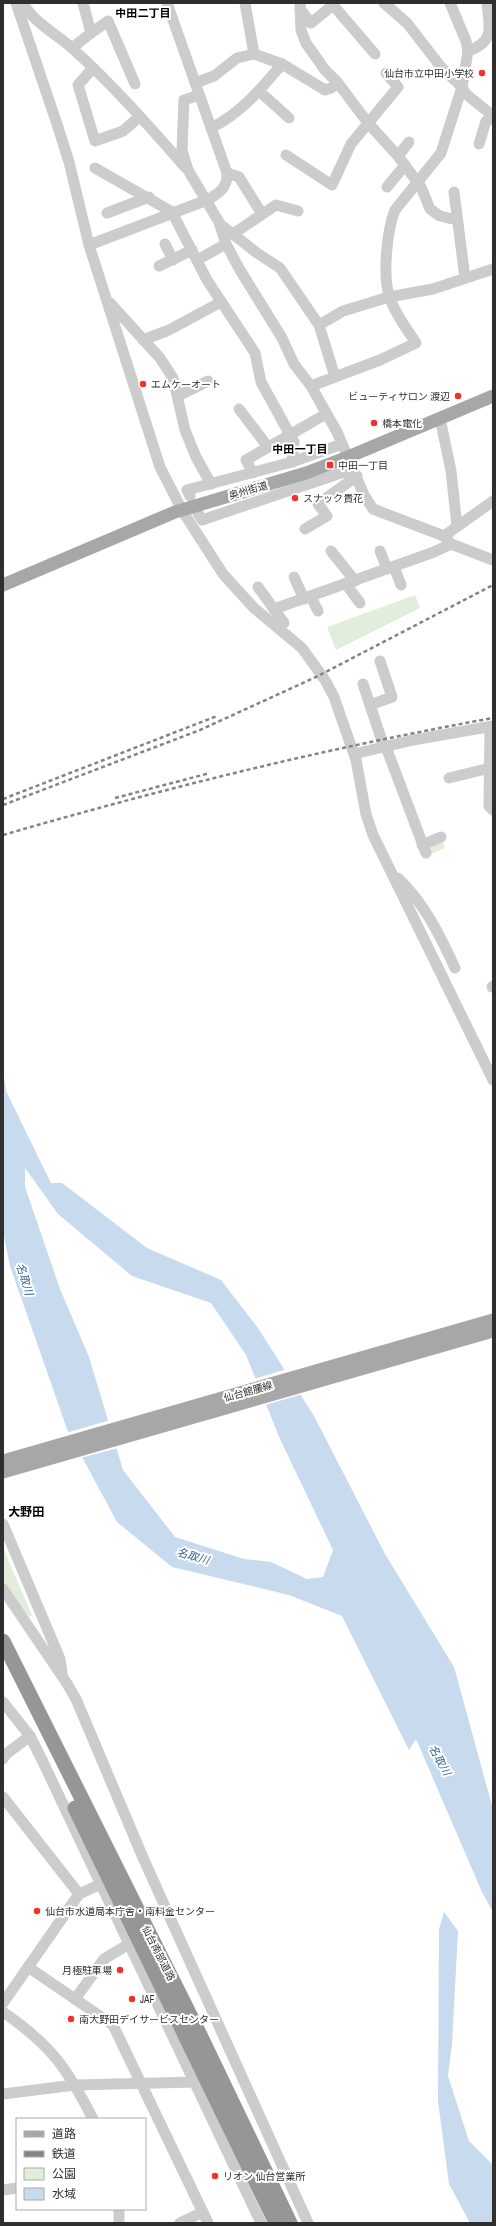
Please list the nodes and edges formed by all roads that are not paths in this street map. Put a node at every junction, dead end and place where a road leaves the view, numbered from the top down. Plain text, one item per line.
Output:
1 (8, 3) edge
2 (16, 3) edge
3 (23, 3) edge
4 (83, 3) edge
5 (167, 3) edge
6 (245, 3) edge
7 (384, 3) edge
8 (450, 3) edge
9 (487, 3) edge
10 (300, 6) edge
11 (91, 33) junction
12 (72, 48) junction
13 (468, 51) junction
14 (254, 54) junction
15 (375, 54) dead end
16 (282, 64) junction
17 (93, 68) junction
18 (386, 73) dead end
19 (195, 83) junction
20 (338, 83) junction
21 (135, 84) dead end
22 (462, 87) junction
23 (259, 91) junction
24 (199, 95) junction
25 (139, 117) junction
26 (493, 117) edge
27 (289, 118) dead end
28 (368, 123) junction
29 (211, 128) junction
30 (409, 142) dead end
31 (479, 144) dead end
32 (286, 155) dead end
33 (398, 156) junction
34 (405, 165) junction
35 (95, 168) dead end
36 (188, 170) junction
37 (227, 173) junction
38 (418, 182) junction
39 (387, 187) dead end
40 (454, 192) dead end
41 (149, 197) junction
42 (207, 200) junction
43 (298, 211) dead end
44 (106, 213) dead end
45 (262, 214) junction
46 (174, 216) junction
47 (457, 220) junction
48 (230, 239) junction
49 (165, 244) dead end
50 (90, 246) junction
51 (195, 256) junction
52 (173, 260) junction
53 (159, 266) dead end
54 (493, 269) edge
55 (465, 278) junction
56 (389, 297) junction
57 (107, 300) junction
58 (221, 302) junction
59 (319, 325) junction
60 (143, 340) junction
61 (336, 377) junction
62 (208, 381) dead end
63 (312, 386) junction
64 (178, 396) junction
65 (493, 396) edge
66 (239, 409) dead end
67 (326, 414) junction
68 (440, 418) junction
69 (290, 436) junction
70 (342, 444) junction
71 (268, 447) junction
72 (292, 462) junction
73 (353, 468) junction
74 (253, 474) junction
75 (211, 484) junction
76 (190, 496) dead end
77 (493, 501) edge
78 (179, 511) junction
79 (198, 513) dead end
80 (457, 526) junction
81 (305, 529) dead end
82 (448, 540) junction
83 (380, 551) dead end
84 (331, 552) dead end
85 (493, 560) edge
86 (390, 568) junction
87 (294, 577) dead end
88 (350, 582) junction
89 (3, 585) edge
90 (258, 586) dead end
91 (401, 586) dead end
92 (307, 598) junction
93 (360, 603) dead end
94 (274, 609) junction
95 (318, 612) dead end
96 (284, 623) dead end
97 (380, 661) dead end
98 (363, 684) dead end
99 (370, 704) junction
100 (492, 726) edge
101 (385, 747) junction
102 (354, 754) junction
103 (490, 768) junction
104 (449, 778) dead end
105 (493, 810) edge
106 (441, 837) dead end
107 (392, 872) junction
108 (455, 968) dead end
109 (493, 1080) edge
110 (493, 1320) edge
111 (493, 1331) edge
112 (3, 1461) edge
113 (3, 1472) edge
114 (3, 1524) edge
115 (3, 1589) edge
116 (3, 1641) edge
117 (3, 1651) edge
118 (62, 1676) junction
119 (3, 1702) edge
120 (30, 1736) junction
121 (4, 1755) edge
122 (3, 1797) edge
123 (101, 1884) junction
124 (79, 1894) junction
125 (129, 1944) junction
126 (28, 1967) junction
127 (75, 1999) junction
128 (3, 2003) edge
129 (3, 2012) edge
130 (196, 2082) junction
131 (141, 2083) junction
132 (76, 2085) junction
133 (3, 2094) edge
134 (92, 2118) edge
135 (16, 2188) edge
136 (3, 2190) edge
137 (119, 2210) edge
138 (203, 2212) junction
139 (119, 2223) edge
140 (180, 2223) edge
141 (208, 2223) edge
142 (261, 2223) edge
143 (276, 2223) edge
144 (290, 2223) edge
145 (308, 2223) edge

1 - 50 street
2 - 50 street
3 - 12 street
4 - 11 street
5 - 19 street
6 - 14 street
7 - 22 street
8 - 13 street
9 - 13 street
10 - 15 street
10 - 20 street
11 - 12 street
11 - 21 street
12 - 17 street
13 - 22 street
14 - 16 street
14 - 19 street
16 - 20 street
16 - 23 street
17 - 25 street
17 - 25 street
18 - 28 street
19 - 24 street
20 - 28 street
22 - 26 street
22 - 38 street
23 - 27 street
23 - 29 street
24 - 29 street
24 - 36 street
25 - 36 street
26 - 31 street
28 - 32 street
28 - 33 street
29 - 37 street
30 - 33 street
33 - 34 street
34 - 38 street
34 - 39 street
35 - 41 street
36 - 42 street
37 - 42 street
37 - 45 street
38 - 47 street
38 - 56 street
40 - 47 street
41 - 44 street
41 - 46 street
42 - 46 street
42 - 48 street
43 - 45 street
45 - 48 street
46 - 50 street
46 - 51 street
47 - 55 street
48 - 51 street
48 - 59 street
48 - 63 street
49 - 52 street
50 - 57 street
51 - 52 street
51 - 58 street
52 - 53 street
54 - 55 street
55 - 56 street
56 - 59 street
56 - 61 street
57 - 60 street
57 - 78 street
58 - 60 street
58 - 69 street
59 - 61 street
60 - 64 street
61 - 63 street
62 - 64 street
63 - 67 street
64 - 75 street
65 - 68 main road, 奥州街道
66 - 71 street
67 - 69 street
67 - 70 street
68 - 73 main road, 奥州街道
68 - 80 street
69 - 71 street
69 - 72 street
70 - 72 street
70 - 73 street
71 - 74 street
72 - 74 street
73 - 78 main road, 奥州街道
73 - 79 street
73 - 81 street
73 - 82 street
74 - 75 street
75 - 76 street
77 - 80 street
78 - 89 main road, 奥州街道
78 - 102 street
80 - 82 street
82 - 85 street
82 - 86 street
83 - 86 street
84 - 88 street
86 - 88 street
86 - 91 street
87 - 92 street
88 - 92 street
88 - 93 street
90 - 94 street
92 - 94 street
92 - 95 street
94 - 96 street
97 - 99 street
98 - 99 street
99 - 101 street
100 - 101 street
100 - 103 street
101 - 102 street
101 - 106 street
102 - 107 street
103 - 104 street
103 - 105 street
107 - 108 street
107 - 109 street
110 - 112 main road, 仙台館腰線
111 - 113 main road, 仙台館腰線
114 - 118 street
115 - 118 street
116 - 144 highway, 仙台南部道路
117 - 143 highway, 仙台南部道路
118 - 145 street
119 - 120 street
120 - 121 street
120 - 123 street
122 - 124 street
123 - 124 street
123 - 125 street
124 - 126 street
125 - 127 street
125 - 130 street
126 - 127 street
126 - 128 street
127 - 131 street
129 - 132 street
130 - 131 street
130 - 142 street
131 - 132 street
131 - 138 street
132 - 133 street
132 - 134 street
135 - 136 street
137 - 139 street
138 - 140 street
138 - 141 street

